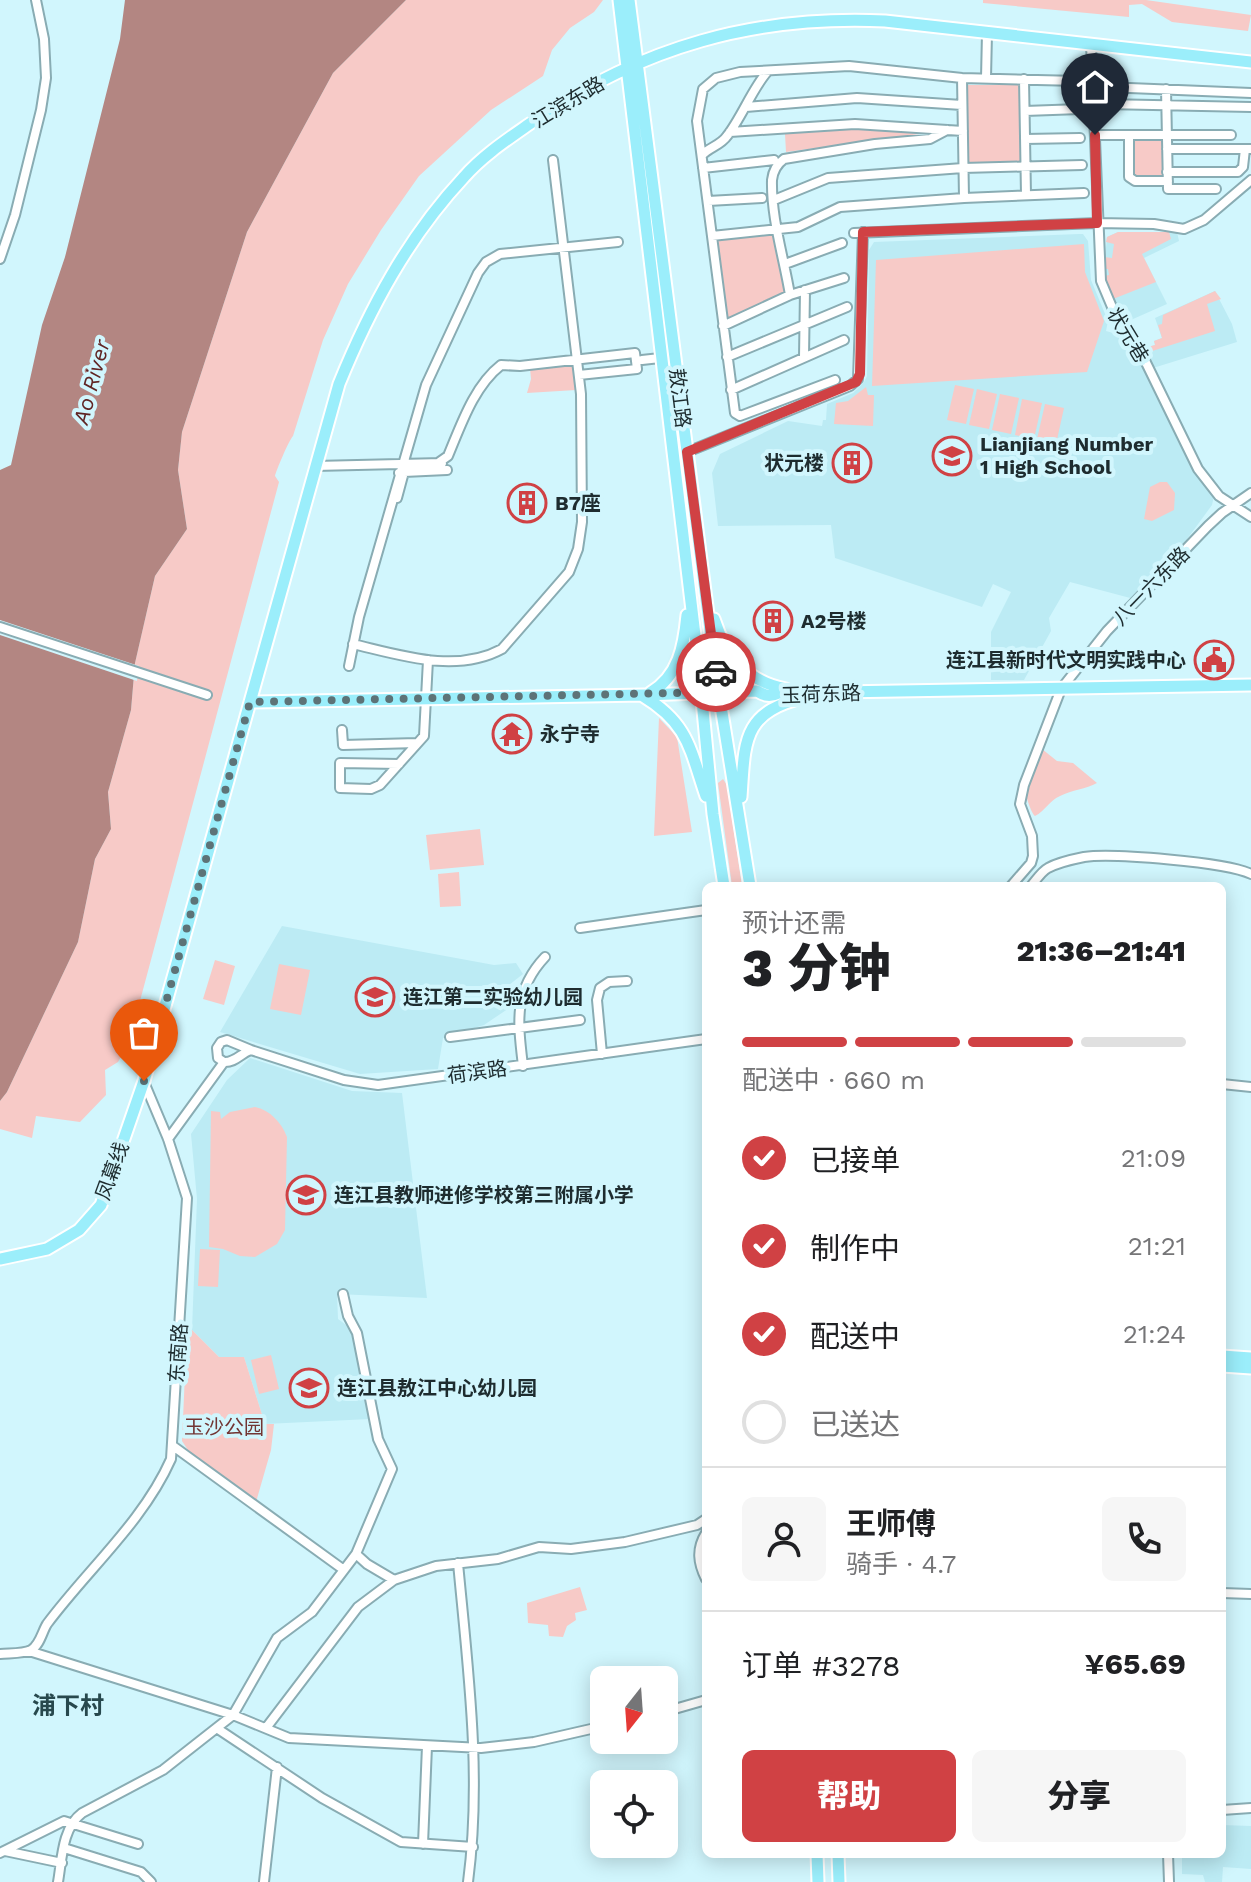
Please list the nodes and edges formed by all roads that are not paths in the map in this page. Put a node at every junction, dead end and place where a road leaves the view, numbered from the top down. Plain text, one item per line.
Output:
1 (36, 0) edge
2 (619, 0) edge
3 (629, 0) edge
4 (987, 33) junction
5 (1091, 44) junction
6 (631, 59) junction
7 (1251, 62) edge
8 (769, 71) junction
9 (962, 78) junction
10 (986, 78) junction
11 (1024, 79) junction
12 (1079, 81) dead end
13 (1105, 87) dead end
14 (1166, 89) junction
15 (1248, 93) edge
16 (1104, 104) dead end
17 (962, 105) junction
18 (1166, 105) junction
19 (746, 107) junction
20 (1248, 107) edge
21 (1080, 109) dead end
22 (1025, 111) junction
23 (947, 130) junction
24 (963, 131) junction
25 (730, 132) junction
26 (1095, 135) junction
27 (1129, 135) junction
28 (1167, 135) junction
29 (1231, 135) dead end
30 (1080, 138) dead end
31 (1025, 139) junction
32 (1167, 149) junction
33 (1248, 149) edge
34 (702, 155) junction
35 (553, 160) dead end
36 (774, 160) dead end
37 (1082, 165) dead end
38 (1026, 167) junction
39 (703, 168) junction
40 (963, 168) junction
41 (1167, 177) junction
42 (1249, 182) edge
43 (1216, 189) dead end
44 (1084, 193) dead end
45 (1251, 193) edge
46 (1026, 195) junction
47 (762, 198) dead end
48 (964, 198) junction
49 (774, 200) junction
50 (708, 201) junction
51 (1097, 223) junction
52 (779, 231) junction
53 (712, 236) junction
54 (618, 242) dead end
55 (842, 243) dead end
56 (563, 247) junction
57 (0, 259) edge
58 (785, 264) junction
59 (844, 278) dead end
60 (805, 290) junction
61 (790, 295) junction
62 (847, 307) dead end
63 (805, 323) junction
64 (723, 326) junction
65 (844, 340) dead end
66 (727, 357) junction
67 (804, 357) junction
68 (660, 358) junction
69 (577, 360) junction
70 (638, 361) junction
71 (579, 375) junction
72 (835, 380) dead end
73 (731, 390) junction
74 (687, 452) junction
75 (315, 466) junction
76 (401, 470) junction
77 (1251, 493) edge
78 (1219, 496) junction
79 (397, 498) dead end
80 (1234, 505) junction
81 (1222, 513) junction
82 (1251, 517) edge
83 (705, 589) junction
84 (689, 591) junction
85 (0, 627) edge
86 (387, 639) dead end
87 (353, 644) junction
88 (383, 651) junction
89 (428, 660) junction
90 (349, 666) dead end
91 (1251, 685) edge
92 (760, 686) junction
93 (1061, 689) junction
94 (720, 692) junction
95 (830, 692) junction
96 (701, 693) junction
97 (207, 695) dead end
98 (643, 695) junction
99 (425, 697) junction
100 (250, 702) junction
101 (342, 730) dead end
102 (417, 743) junction
103 (381, 744) junction
104 (381, 763) junction
105 (399, 764) junction
106 (709, 777) junction
107 (733, 777) junction
108 (740, 812) junction
109 (713, 814) junction
110 (1251, 874) edge
111 (723, 882) edge
112 (749, 882) edge
113 (1014, 882) edge
114 (1035, 882) edge
115 (702, 911) edge
116 (580, 928) dead end
117 (545, 957) dead end
118 (627, 981) dead end
119 (580, 1020) dead end
120 (518, 1026) junction
121 (450, 1037) dead end
122 (702, 1040) edge
123 (251, 1050) junction
124 (602, 1054) junction
125 (224, 1062) junction
126 (523, 1066) junction
127 (144, 1081) junction
128 (1226, 1084) edge
129 (1251, 1087) edge
130 (168, 1139) junction
131 (0, 1259) edge
132 (343, 1294) dead end
133 (1226, 1356) edge
134 (1251, 1358) edge
135 (1226, 1366) edge
136 (1251, 1368) edge
137 (173, 1446) junction
138 (702, 1522) edge
139 (702, 1540) edge
140 (356, 1554) junction
141 (458, 1563) junction
142 (702, 1568) edge
143 (344, 1570) junction
144 (394, 1580) junction
145 (1226, 1593) edge
146 (1251, 1594) edge
147 (29, 1651) junction
148 (0, 1654) edge
149 (702, 1701) edge
150 (678, 1708) edge
151 (233, 1715) junction
152 (266, 1728) junction
153 (218, 1729) junction
154 (590, 1729) edge
155 (427, 1746) junction
156 (475, 1748) junction
157 (277, 1767) junction
158 (1251, 1808) edge
159 (1226, 1810) edge
160 (72, 1823) junction
161 (138, 1844) dead end
162 (423, 1844) junction
163 (473, 1847) junction
164 (64, 1848) junction
165 (2, 1852) edge
166 (1168, 1858) edge
167 (62, 1863) junction
168 (839, 1876) edge
169 (818, 1877) edge
170 (58, 1882) edge
171 (151, 1882) edge
172 (264, 1882) edge
173 (468, 1882) edge
174 (1169, 1882) edge

1 - 57 street
2 - 6 main road
3 - 6 main road
4 - 5 main road, 江滨东路
4 - 6 main road, 江滨东路
4 - 10 street
5 - 7 main road, 江滨东路
5 - 26 street, 状元巷
6 - 68 main road, 敖江路
6 - 74 main road, 敖江路
6 - 75 main road, 江滨东路
8 - 9 street
8 - 19 street
8 - 34 street
9 - 10 street
9 - 17 street
10 - 11 street
11 - 12 street
11 - 22 street
13 - 14 street
14 - 15 street
14 - 18 street
15 - 20 street
16 - 18 street
17 - 19 street
17 - 24 street
18 - 20 street
18 - 28 street
19 - 25 street
21 - 22 street
22 - 31 street
23 - 24 street
23 - 25 street
23 - 49 street
24 - 40 street
25 - 34 street
26 - 27 street
26 - 51 street, 状元巷
27 - 28 street
27 - 41 street
28 - 29 street
28 - 32 street
30 - 31 street
31 - 38 street
32 - 33 street
32 - 41 street
33 - 41 street
34 - 39 street
35 - 56 street
36 - 39 street
37 - 38 street
38 - 40 street
38 - 46 street
39 - 50 street
40 - 48 street
40 - 49 street
41 - 43 street
42 - 45 street
42 - 51 street
44 - 46 street
46 - 48 street
47 - 50 street
48 - 52 street
49 - 52 street
50 - 53 street
51 - 74 street
51 - 78 street, 状元巷
52 - 53 street
52 - 58 street
53 - 64 street
54 - 56 street
55 - 58 street
56 - 69 street
56 - 76 street
58 - 61 street
59 - 60 street
60 - 61 street
60 - 63 street
61 - 64 street
62 - 63 street
63 - 66 street
63 - 67 street
64 - 66 street
65 - 67 street
66 - 73 street
67 - 73 street
68 - 70 street
68 - 84 main road, 敖江路
69 - 70 street
69 - 71 street
69 - 76 street
70 - 71 street
71 - 89 street
72 - 73 street
74 - 83 main road, 敖江路
75 - 76 street
75 - 100 main road, 江滨东路
76 - 79 street
76 - 87 street
77 - 80 street, 八一六东路
78 - 80 street, 状元巷
78 - 81 street
80 - 81 street, 八一六东路
80 - 82 street, 状元巷
81 - 93 street, 八一六东路
83 - 92 main road
83 - 94 main road, 敖江路
84 - 96 main road, 敖江路
84 - 98 main road
85 - 97 street
86 - 88 street
87 - 88 street
87 - 90 street
88 - 89 street
89 - 99 street
91 - 93 main road, 玉荷东路
92 - 94 main road, 玉荷东路
92 - 95 main road
93 - 95 main road, 玉荷东路
93 - 113 street, 八一六东路
94 - 96 main road, 玉荷东路
94 - 107 main road, 敖江路
95 - 108 main road
96 - 98 main road, 玉荷东路
96 - 106 main road, 敖江路
98 - 99 main road, 玉荷东路
98 - 109 main road
99 - 100 main road, 玉荷东路
99 - 102 street
100 - 127 main road, 凤幕线
101 - 103 street
102 - 103 street
102 - 105 street
103 - 104 street
104 - 105 street
104 - 105 street
106 - 107 main road
106 - 109 main road, 敖江路
107 - 108 main road, 敖江路
108 - 112 main road, 敖江路
109 - 111 main road, 敖江路
110 - 114 street
115 - 116 street
117 - 120 street
118 - 124 street
119 - 120 street
120 - 121 street
120 - 126 street
122 - 124 street, 荷滨路
123 - 125 street
123 - 125 street, 荷滨路
123 - 126 street, 荷滨路
124 - 126 street, 荷滨路
125 - 130 street, 荷滨路
127 - 130 street, 东南路
127 - 131 main road, 凤幕线
128 - 129 street
130 - 137 street, 东南路
132 - 140 street
133 - 134 main road
135 - 136 main road
137 - 143 street
137 - 147 street, 东南路
138 - 141 street
139 - 142 street
140 - 143 street
140 - 144 street
141 - 144 street
141 - 156 street
143 - 151 street
144 - 152 street
145 - 146 street
147 - 148 street
147 - 151 street
149 - 150 street
151 - 152 street
151 - 153 street
152 - 155 street
153 - 157 street
153 - 160 street
154 - 156 street
155 - 156 street
155 - 162 street
156 - 163 street
157 - 162 street
157 - 172 street
158 - 159 street
160 - 161 street
160 - 164 street
160 - 165 street
162 - 163 street
163 - 173 street
164 - 167 street
164 - 171 street
165 - 167 street
166 - 174 street
167 - 170 street
168 - 169 main road

